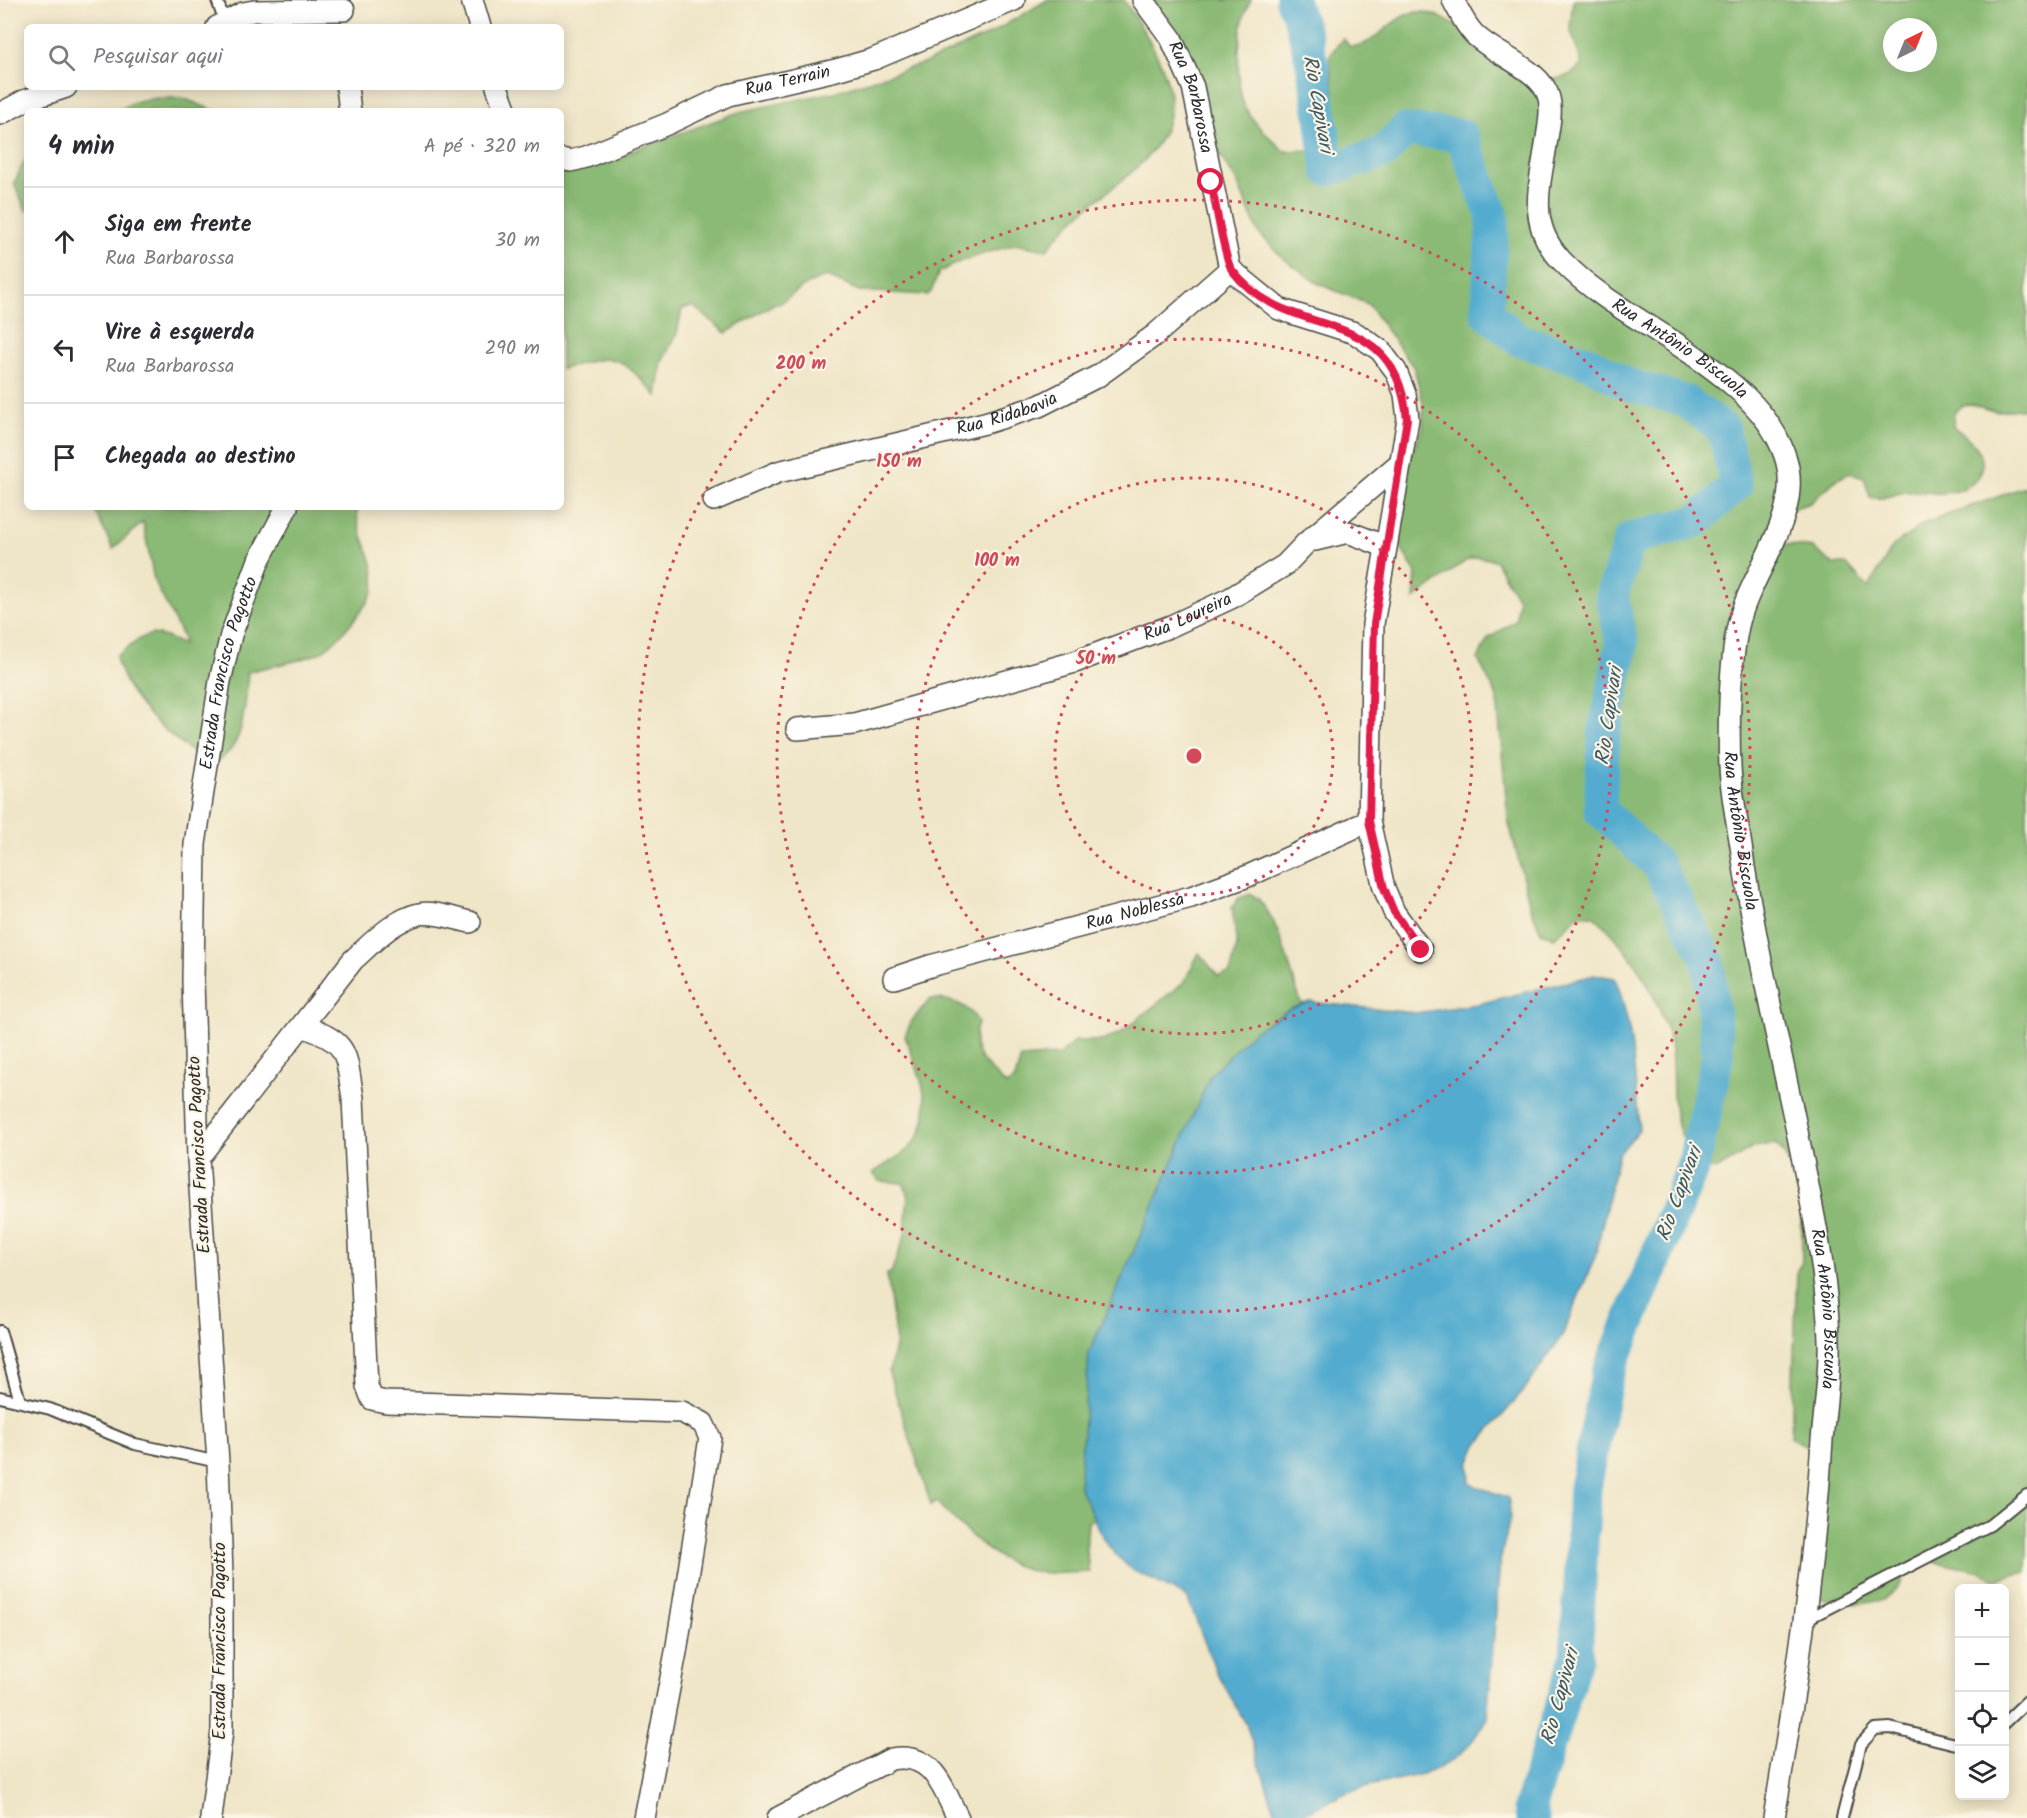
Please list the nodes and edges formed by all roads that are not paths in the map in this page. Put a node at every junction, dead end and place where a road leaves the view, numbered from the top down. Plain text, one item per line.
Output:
1 (217, 0) edge
2 (472, 0) edge
3 (1014, 0) edge
4 (1143, 0) edge
5 (1453, 0) edge
6 (343, 12) edge
7 (221, 24) edge
8 (223, 24) edge
9 (479, 24) edge
10 (57, 90) edge
11 (347, 90) edge
12 (498, 90) edge
13 (350, 108) edge
14 (505, 108) edge
15 (0, 114) edge
16 (564, 160) edge
17 (1230, 269) junction
18 (1400, 463) junction
19 (714, 500) dead end
20 (285, 510) edge
21 (1306, 543) junction
22 (1384, 546) junction
23 (797, 729) dead end
24 (1369, 821) junction
25 (470, 921) dead end
26 (1421, 950) dead end
27 (894, 978) dead end
28 (302, 1026) junction
29 (198, 1158) junction
30 (0, 1331) edge
31 (0, 1396) edge
32 (20, 1401) junction
33 (218, 1462) junction
34 (2027, 1495) edge
35 (1805, 1620) junction
36 (2027, 1701) edge
37 (2009, 1718) edge
38 (1955, 1744) edge
39 (211, 1818) edge
40 (644, 1818) edge
41 (778, 1818) edge
42 (958, 1818) edge
43 (1774, 1818) edge
44 (1842, 1818) edge

1 - 7 lane
2 - 9 street
3 - 16 street, Rua Terrain
4 - 17 street, Rua Barbarossa
5 - 35 street, Rua Antônio Biscuola
6 - 8 street
10 - 15 street
11 - 13 street
12 - 14 street
17 - 18 street
17 - 19 street, Rua Ridabavia
18 - 21 street, Rua Loureira
18 - 22 street
20 - 29 street, Estrada Francisco Pagotto
21 - 22 street
21 - 23 street, Rua Loureira
22 - 24 street
24 - 26 street
24 - 27 street, Rua Noblessa
25 - 28 street
28 - 29 street
28 - 40 street
29 - 33 street, Estrada Francisco Pagotto
30 - 32 lane
31 - 32 lane
32 - 33 lane
33 - 39 street, Estrada Francisco Pagotto
34 - 35 lane
35 - 43 street, Rua Antônio Biscuola
36 - 37 lane
38 - 44 lane
41 - 42 street

